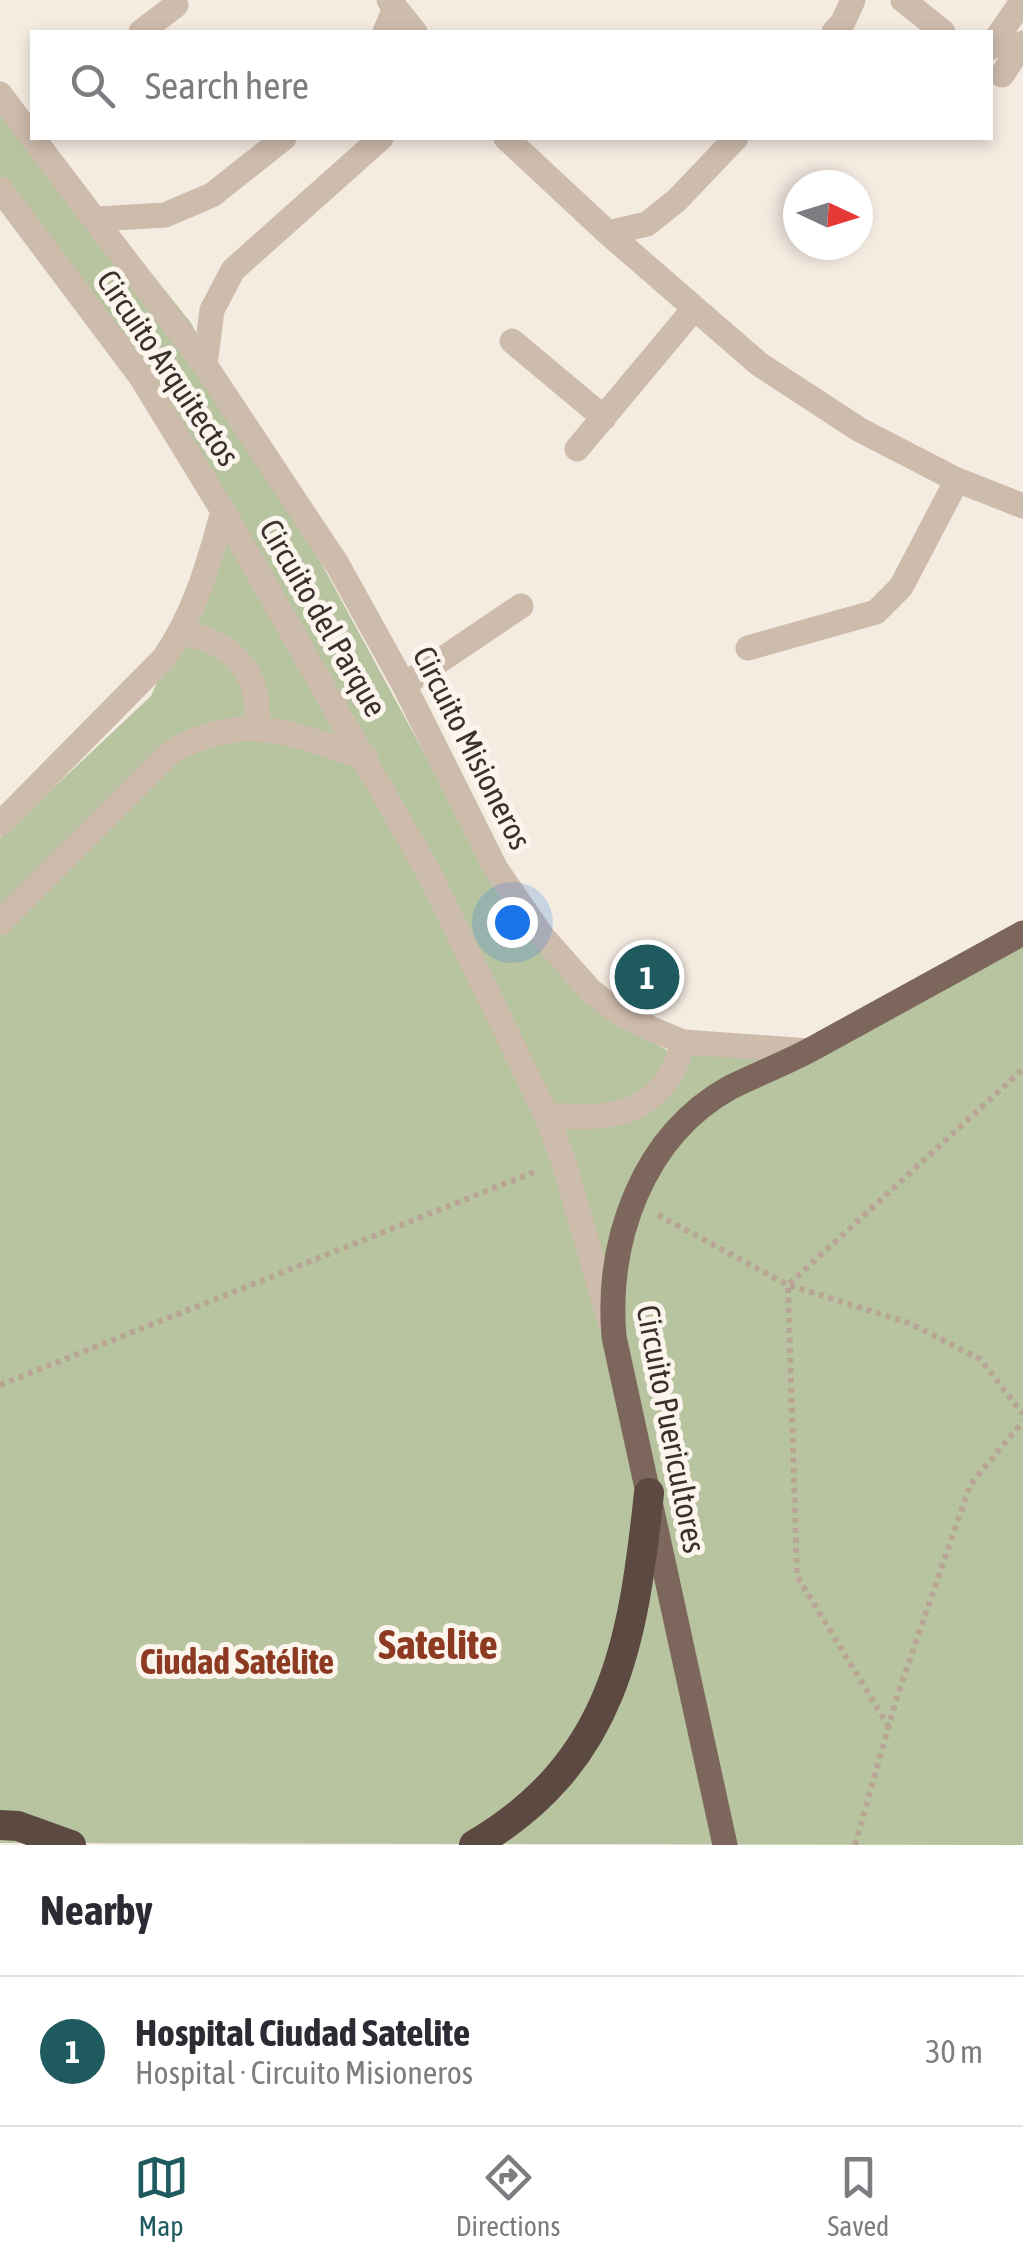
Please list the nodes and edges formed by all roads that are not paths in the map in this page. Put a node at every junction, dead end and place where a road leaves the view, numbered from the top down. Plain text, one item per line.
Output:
1 (853, 0) edge
2 (903, 0) edge
3 (1023, 0) edge
4 (392, 4) edge
5 (176, 5) dead end
6 (144, 30) edge
7 (386, 30) edge
8 (413, 30) edge
9 (836, 30) edge
10 (940, 30) edge
11 (1023, 43) edge
12 (993, 44) edge
13 (1005, 77) edge
14 (0, 94) edge
15 (30, 129) edge
16 (38, 140) edge
17 (281, 140) edge
18 (379, 140) edge
19 (508, 140) edge
20 (734, 140) edge
21 (0, 188) edge
22 (96, 219) junction
23 (608, 234) junction
24 (693, 310) junction
25 (512, 340) dead end
26 (205, 365) junction
27 (604, 418) junction
28 (577, 449) dead end
29 (957, 480) junction
30 (1023, 506) edge
31 (223, 511) junction
32 (522, 606) dead end
33 (181, 633) junction
34 (748, 648) dead end
35 (404, 685) junction
36 (257, 728) junction
37 (366, 758) junction
38 (0, 824) edge
39 (0, 923) edge
40 (1023, 933) edge
41 (683, 1042) junction
42 (809, 1051) junction
43 (546, 1114) junction
44 (614, 1337) junction
45 (648, 1493) junction
46 (0, 1825) edge
47 (71, 1845) edge
48 (474, 1845) edge
49 (725, 1845) edge

1 - 9 street
2 - 10 street
3 - 12 street
4 - 7 street
4 - 8 street
5 - 6 street
11 - 13 street
14 - 15 street, Circuito Misioneros
16 - 22 street, Circuito Misioneros
17 - 22 street
18 - 26 street
19 - 23 street
20 - 23 street
21 - 31 street, Circuito Arquitectos
22 - 26 street, Circuito Misioneros
23 - 24 street
24 - 27 street
24 - 29 street
25 - 27 street
26 - 35 street, Circuito Misioneros
27 - 28 street
29 - 30 street
29 - 34 street
31 - 33 street, Circuito Arquitectos
31 - 37 street, Circuito del Parque
32 - 35 street
33 - 36 street
33 - 38 street, Circuito Arquitectos
35 - 41 street, Circuito Misioneros
36 - 37 street, Circuito del Parque
36 - 39 street, Circuito del Parque
37 - 43 street, Circuito del Parque
40 - 42 main road
41 - 42 street, Circuito Misioneros
41 - 43 street
42 - 44 main road, Circuito Puericultores
43 - 44 street, Circuito del Parque
44 - 45 main road, Circuito Puericultores
45 - 48 highway
45 - 49 main road, Circuito Puericultores
46 - 47 highway

